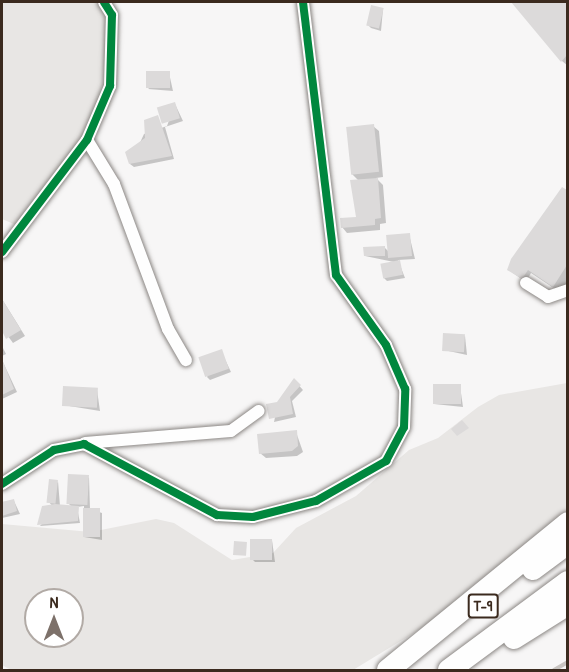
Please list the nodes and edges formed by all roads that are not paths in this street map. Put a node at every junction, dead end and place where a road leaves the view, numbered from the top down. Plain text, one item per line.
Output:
1 (104, 2) edge
2 (303, 2) edge
3 (87, 140) junction
4 (2, 252) edge
5 (526, 284) dead end
6 (567, 290) edge
7 (186, 360) dead end
8 (259, 411) dead end
9 (84, 444) junction
10 (2, 484) edge
11 (567, 523) edge
12 (567, 543) edge
13 (567, 582) edge
14 (567, 604) edge
15 (388, 670) edge
16 (398, 670) edge
17 (449, 670) edge
18 (465, 670) edge

1 - 3 street
2 - 9 street
3 - 4 street
3 - 7 street
5 - 6 street
8 - 9 street
9 - 10 street
11 - 15 highway
12 - 16 highway, T-9
13 - 17 highway, T-9
14 - 18 highway

